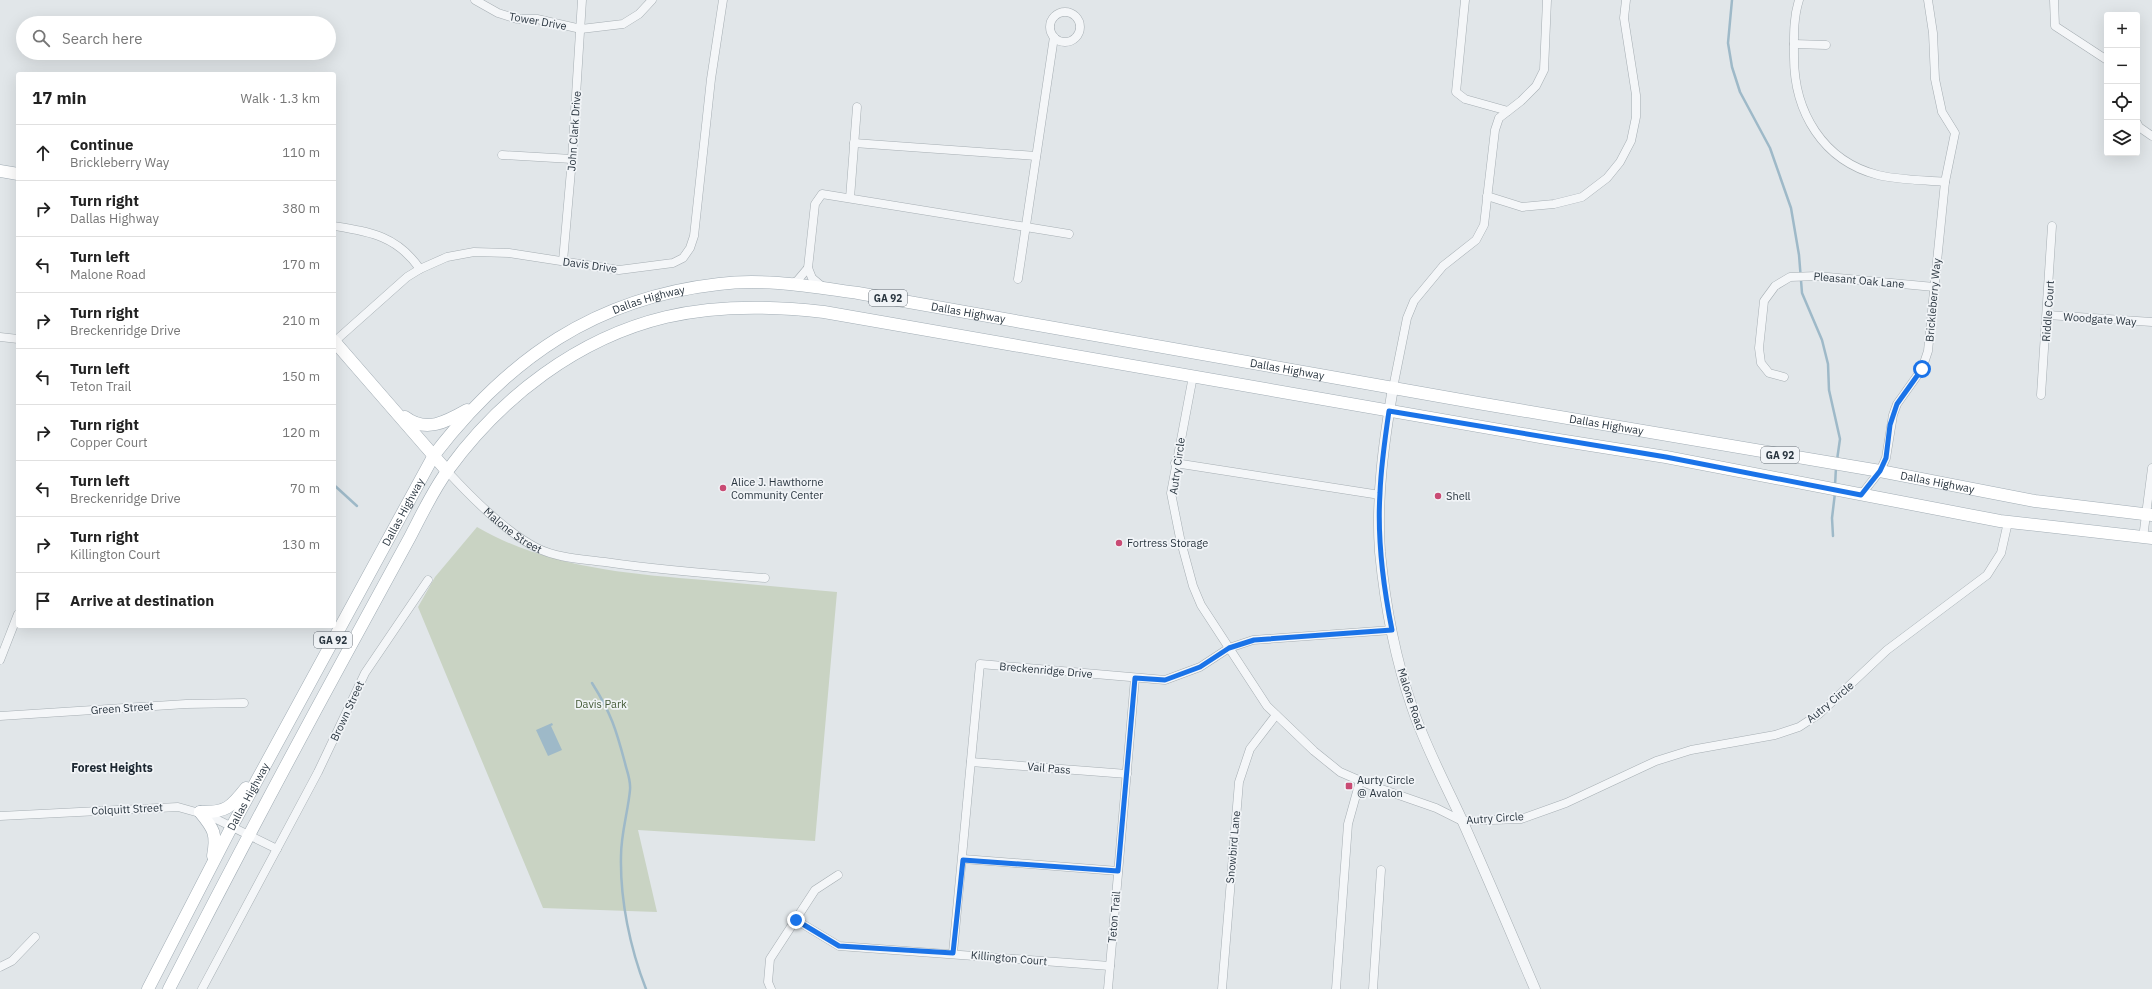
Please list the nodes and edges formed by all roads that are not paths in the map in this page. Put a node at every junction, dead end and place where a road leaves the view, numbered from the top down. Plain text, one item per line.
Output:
1 (475, 0) edge
2 (582, 0) edge
3 (652, 0) edge
4 (723, 0) edge
5 (1465, 0) edge
6 (1547, 0) edge
7 (1626, 0) edge
8 (1799, 0) edge
9 (1928, 0) edge
10 (2054, 0) edge
11 (581, 28) junction
12 (1054, 37) dead end
13 (1794, 44) junction
14 (1826, 46) dead end
15 (2104, 58) edge
16 (857, 106) dead end
17 (1508, 111) junction
18 (2140, 126) edge
19 (2152, 136) edge
20 (854, 143) junction
21 (502, 155) dead end
22 (1036, 156) junction
23 (572, 159) junction
24 (0, 171) edge
25 (16, 174) edge
26 (1945, 182) junction
27 (1487, 196) junction
28 (850, 198) junction
29 (336, 226) edge
30 (2052, 226) dead end
31 (1025, 228) junction
32 (1069, 234) dead end
33 (562, 261) junction
34 (808, 268) junction
35 (420, 269) junction
36 (1018, 279) dead end
37 (788, 284) junction
38 (1934, 287) junction
39 (825, 288) junction
40 (2048, 315) junction
41 (2152, 322) edge
42 (0, 338) edge
43 (16, 338) edge
44 (336, 339) edge
45 (336, 343) edge
46 (1194, 376) junction
47 (1784, 377) dead end
48 (1393, 388) junction
49 (2041, 395) dead end
50 (475, 406) junction
51 (395, 410) junction
52 (1389, 411) junction
53 (434, 455) junction
54 (1175, 463) junction
55 (2152, 468) edge
56 (447, 471) junction
57 (1880, 471) junction
58 (1380, 495) junction
59 (1861, 495) junction
60 (2149, 515) edge
61 (2008, 522) junction
62 (2147, 538) edge
63 (765, 578) dead end
64 (428, 580) dead end
65 (16, 619) edge
66 (1392, 630) junction
67 (1229, 648) junction
68 (0, 660) edge
69 (1135, 678) junction
70 (244, 703) dead end
71 (1276, 715) junction
72 (0, 716) edge
73 (268, 760) junction
74 (971, 762) junction
75 (1127, 774) junction
76 (1360, 781) junction
77 (200, 812) junction
78 (0, 816) edge
79 (1462, 821) junction
80 (232, 826) junction
81 (248, 834) junction
82 (277, 849) junction
83 (963, 860) junction
84 (212, 866) junction
85 (1381, 870) dead end
86 (1118, 871) junction
87 (838, 875) dead end
88 (796, 920) junction
89 (35, 937) dead end
90 (953, 953) junction
91 (1110, 966) junction
92 (0, 967) edge
93 (148, 989) edge
94 (168, 989) edge
95 (202, 989) edge
96 (771, 989) edge
97 (1108, 989) edge
98 (1222, 989) edge
99 (1336, 989) edge
100 (1373, 989) edge
101 (1535, 989) edge

1 - 11 street, Tower Drive
2 - 11 street, John Clark Drive
3 - 11 street, Tower Drive
4 - 33 street, Davis Drive
5 - 17 street
6 - 17 street
7 - 27 street
8 - 13 street
9 - 26 street, Brickleberry Way
10 - 15 street
11 - 23 street, John Clark Drive
12 - 22 street
13 - 14 street
13 - 26 street
16 - 20 street
17 - 27 street
18 - 19 street
20 - 22 street
20 - 28 street
21 - 23 street
22 - 31 street
23 - 33 street, John Clark Drive
24 - 25 main road
26 - 38 street, Brickleberry Way
27 - 48 street
28 - 31 street
28 - 34 street
29 - 35 street
30 - 40 street, Riddle Court
31 - 32 street
31 - 36 street
33 - 35 street, Davis Drive
34 - 37 street
34 - 39 street
35 - 44 street, Davis Drive
37 - 39 main road, Dallas Highway / GA 92
37 - 50 main road, Dallas Highway / GA 92
38 - 47 street, Pleasant Oak Lane
38 - 57 street, Brickleberry Way
39 - 48 main road, Dallas Highway / GA 92
40 - 41 street, Woodgate Way
40 - 49 street, Riddle Court
42 - 43 street
45 - 51 main road, Malone Street
46 - 52 main road, Dallas Highway / GA 92
46 - 54 street, Autry Circle
46 - 56 main road, Dallas Highway / GA 92
48 - 52 street, Malone Road
48 - 57 main road, Dallas Highway / GA 92
50 - 51 main road
50 - 53 main road, Dallas Highway / GA 92
51 - 53 main road, Malone Street
52 - 58 street, Malone Road
52 - 59 main road, Dallas Highway / GA 92
53 - 56 main road, Malone Street
53 - 73 main road, Dallas Highway / GA 92
54 - 58 street
54 - 67 street, Autry Circle
55 - 60 street
56 - 63 street, Malone Street
56 - 81 main road, Dallas Highway / GA 92
57 - 59 street, Brickleberry Way
57 - 60 main road, Dallas Highway / GA 92
58 - 66 street, Malone Road
59 - 61 main road, Dallas Highway / GA 92
60 - 62 street
61 - 62 main road, Dallas Highway / GA 92
61 - 79 street, Autry Circle
64 - 82 street, Brown Street
65 - 68 street
66 - 67 street, Breckenridge Drive
66 - 79 street, Malone Road
67 - 69 street, Breckenridge Drive
67 - 71 street, Autry Circle
69 - 74 street, Breckenridge Drive
69 - 75 street, Teton Trail
70 - 72 street, Green Street
71 - 76 street, Autry Circle
71 - 98 street, Snowbird Lane
73 - 77 main road
73 - 80 main road, Dallas Highway / GA 92
74 - 75 street, Vail Pass
74 - 83 street, Breckenridge Drive
75 - 86 street, Teton Trail
76 - 79 street, Autry Circle
76 - 99 street
77 - 78 street, Colquitt Street
77 - 80 street, Colquitt Street
77 - 84 main road
79 - 101 street, Malone Road
80 - 81 street, Colquitt Street
80 - 84 main road, Dallas Highway / GA 92
81 - 82 street
81 - 94 main road, Dallas Highway / GA 92
82 - 95 street, Brown Street
83 - 86 street
83 - 90 street, Breckenridge Drive
84 - 93 main road, Dallas Highway / GA 92
85 - 100 street
86 - 91 street, Teton Trail
87 - 88 street
88 - 90 street, Killington Court
88 - 96 street
89 - 92 street
90 - 91 street, Killington Court
91 - 97 street, Teton Trail

